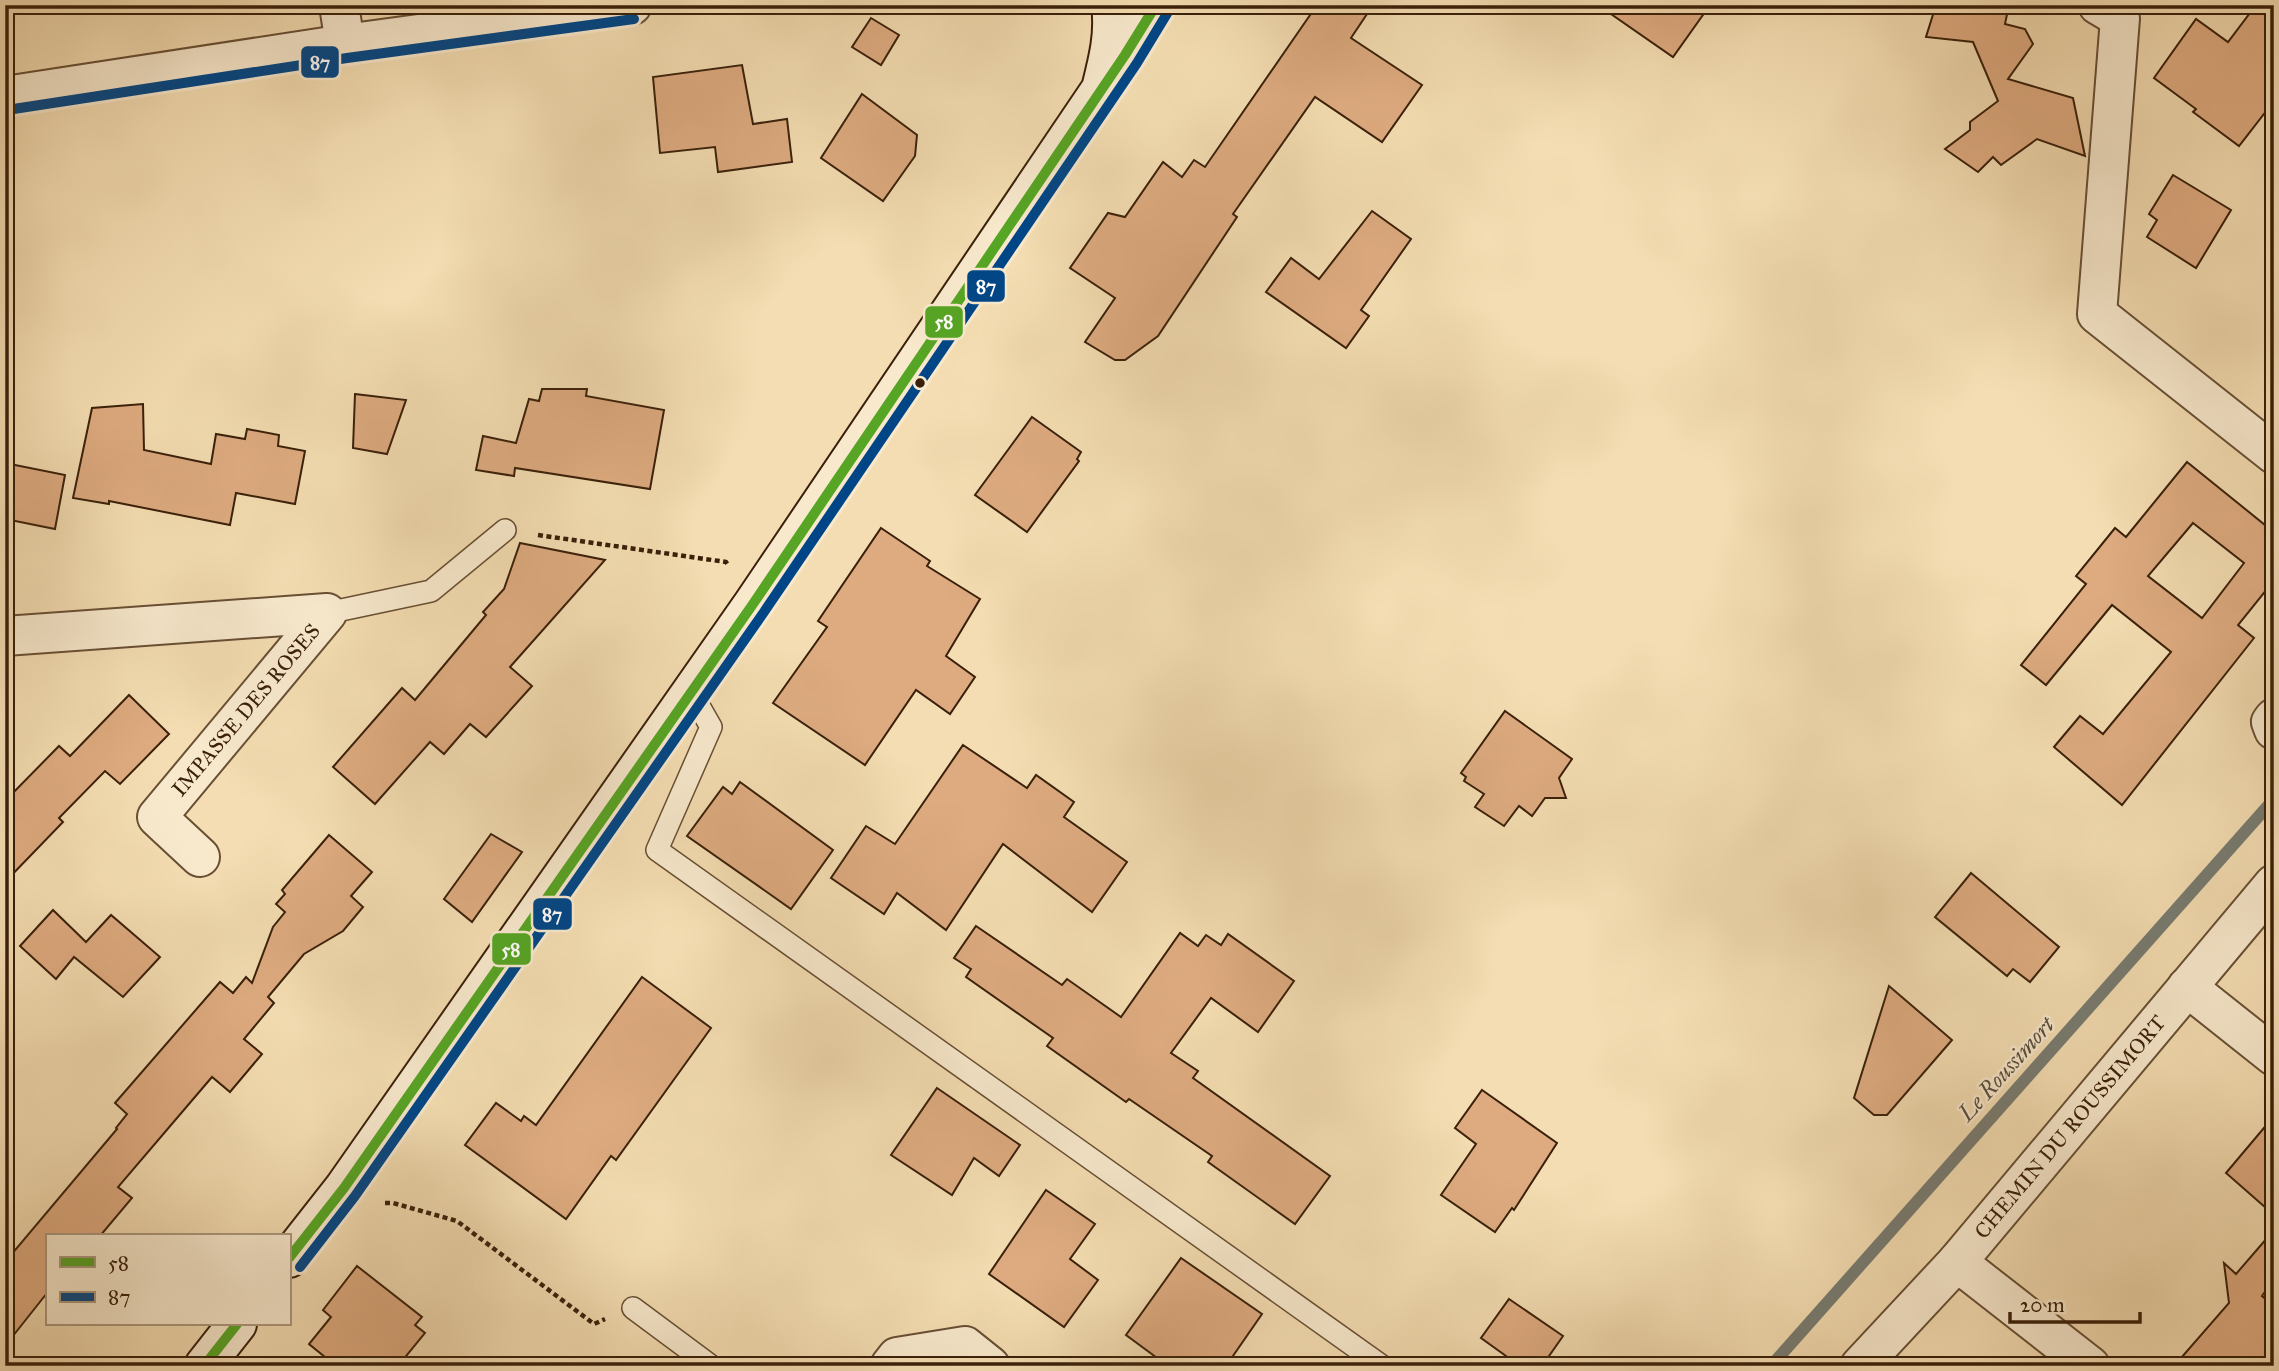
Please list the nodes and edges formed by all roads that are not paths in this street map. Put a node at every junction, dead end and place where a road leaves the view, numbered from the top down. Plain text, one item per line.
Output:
1 (340, 5) edge
2 (632, 5) edge
3 (1111, 5) edge
4 (1156, 5) edge
5 (2098, 5) edge
6 (345, 44) junction
7 (1101, 89) junction
8 (5, 96) edge
9 (2274, 454) edge
10 (505, 530) road end
11 (327, 613) junction
12 (5, 636) edge
13 (691, 692) junction
14 (200, 857) dead end
15 (2274, 884) edge
16 (2188, 987) junction
17 (2274, 1056) edge
18 (290, 1257) edge
19 (1957, 1262) junction
20 (633, 1308) road end
21 (235, 1326) edge
22 (204, 1366) edge
23 (712, 1366) edge
24 (890, 1366) edge
25 (990, 1366) edge
26 (1382, 1366) edge
27 (1860, 1366) edge
28 (2090, 1366) edge

1 - 6 street
2 - 6 street
3 - 7 street
4 - 7 street
5 - 9 street
6 - 8 street
7 - 13 street
10 - 11 lane
11 - 12 street, IMPASSE DES ROSES
11 - 14 street, IMPASSE DES ROSES
13 - 18 street
13 - 26 lane
15 - 16 street, CHEMIN DU ROUSSIMORT
16 - 17 street
16 - 19 street, CHEMIN DU ROUSSIMORT
19 - 27 street, CHEMIN DU ROUSSIMORT
19 - 28 street
20 - 23 lane
21 - 22 street
24 - 25 street

